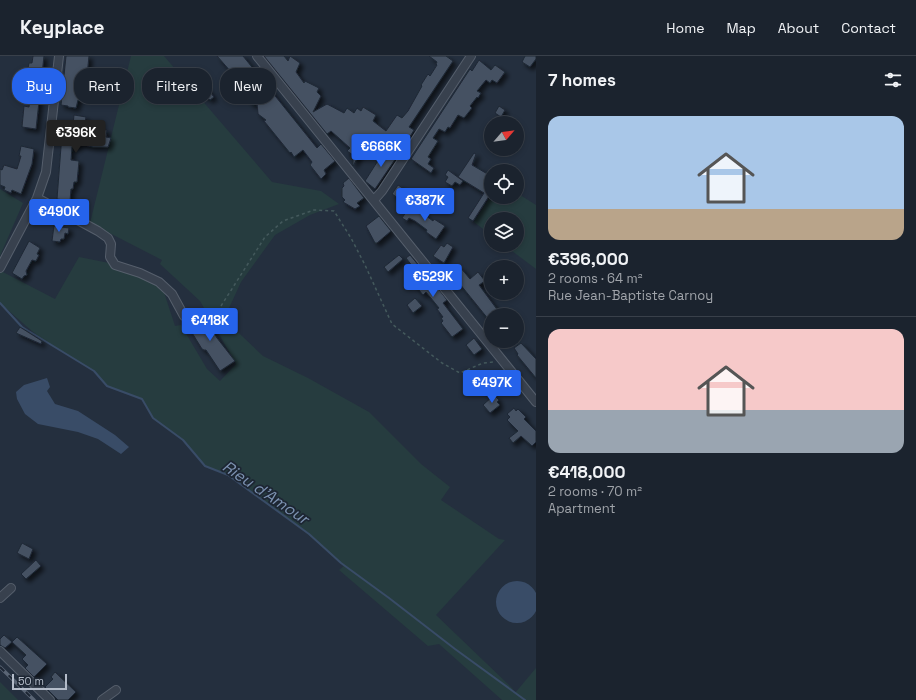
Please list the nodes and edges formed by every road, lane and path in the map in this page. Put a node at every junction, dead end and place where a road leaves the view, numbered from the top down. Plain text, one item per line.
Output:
1 (59, 56) edge
2 (257, 56) edge
3 (471, 56) edge
4 (37, 198) junction
5 (374, 200) junction
6 (0, 268) edge
7 (220, 306) dead end
8 (184, 316) dead end
9 (501, 358) junction
10 (536, 402) edge
11 (11, 588) dead end
12 (0, 598) edge
13 (0, 651) edge
14 (116, 690) dead end
15 (50, 700) edge
16 (102, 700) edge

1 - 4 street
2 - 5 street
3 - 5 street
4 - 6 street
4 - 8 street
5 - 9 street
7 - 9 path
9 - 10 street
11 - 12 street
13 - 15 street
14 - 16 street

